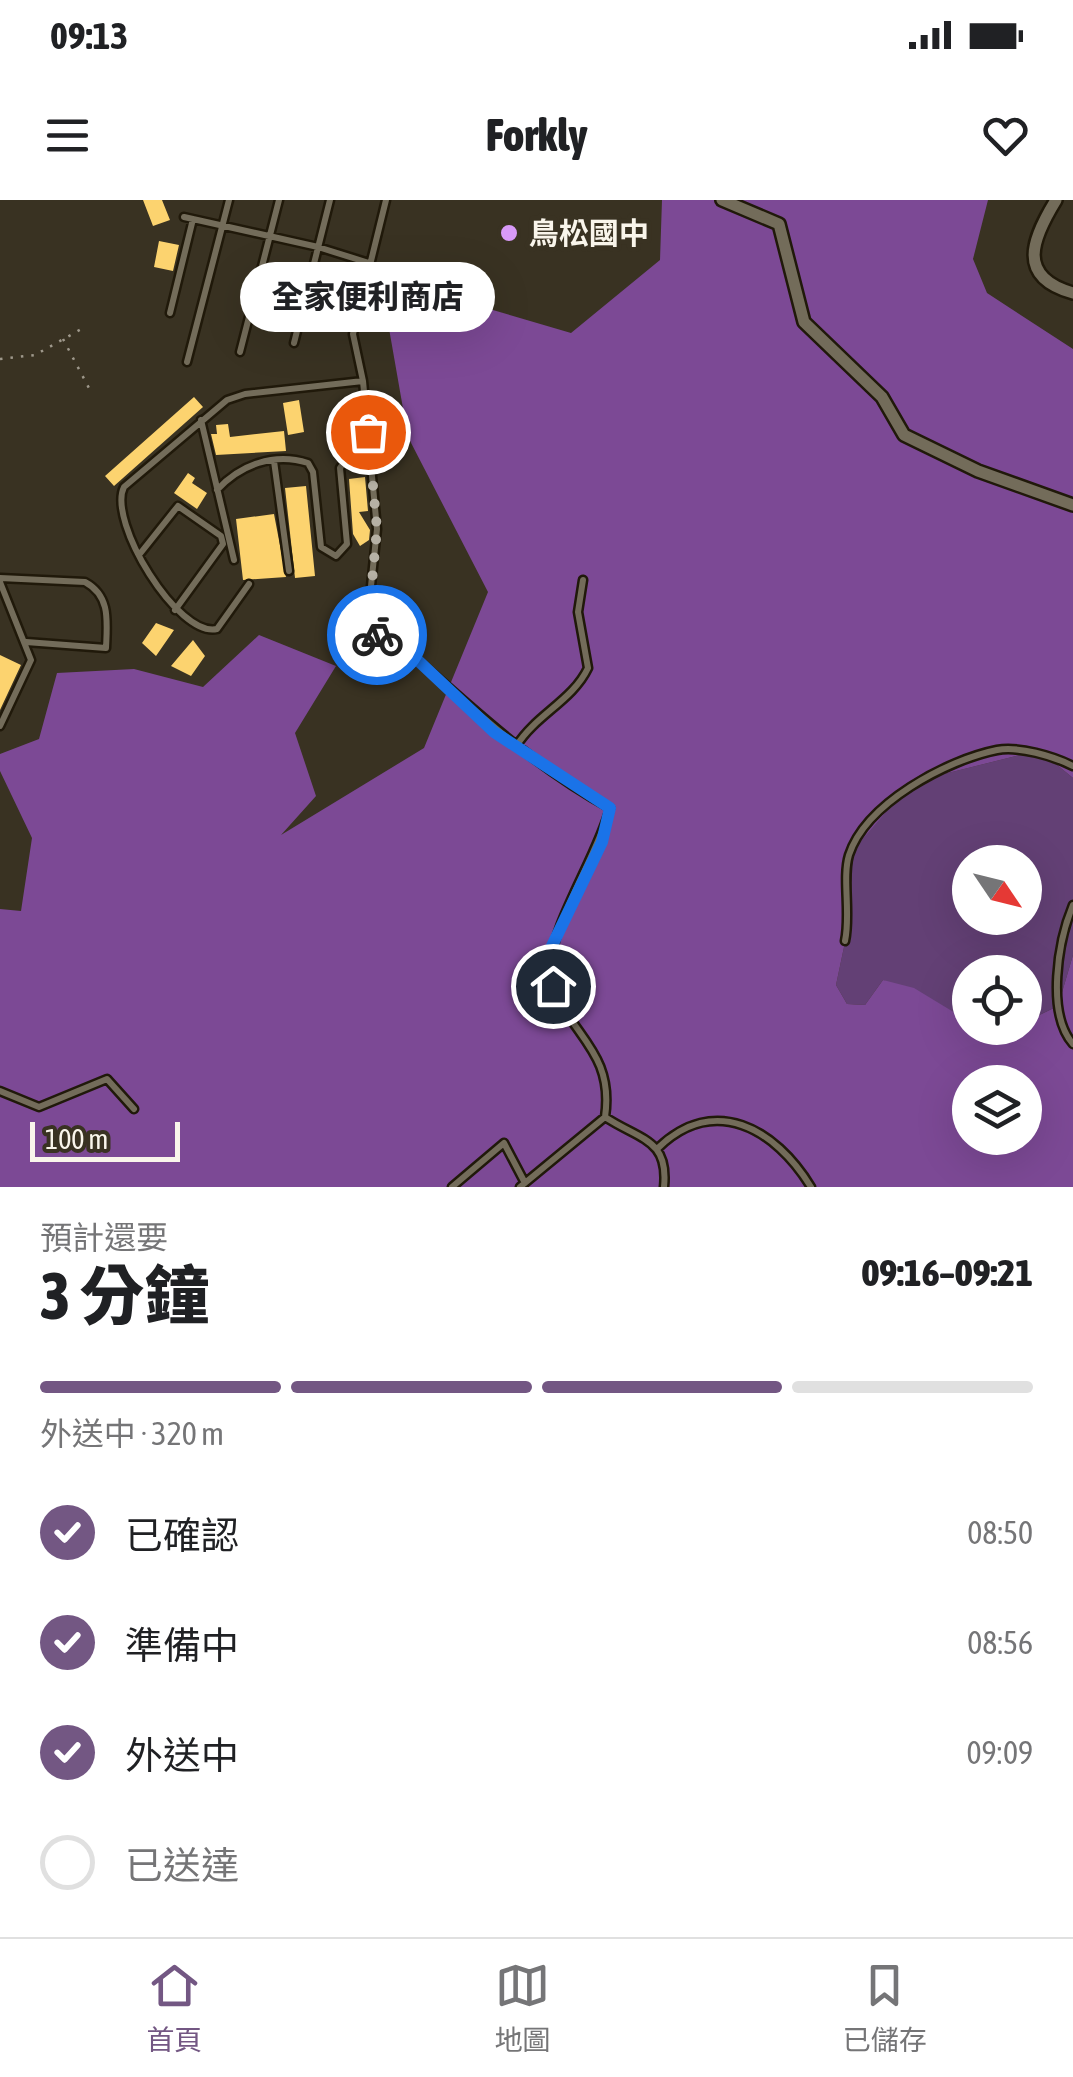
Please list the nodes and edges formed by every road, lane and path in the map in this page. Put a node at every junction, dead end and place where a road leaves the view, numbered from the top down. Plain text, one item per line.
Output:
1 (229, 200) edge
2 (279, 200) edge
3 (330, 200) edge
4 (386, 200) edge
5 (722, 200) edge
6 (1056, 200) edge
7 (222, 226) junction
8 (270, 236) junction
9 (318, 247) junction
10 (368, 263) junction
11 (1073, 293) edge
12 (170, 313) dead end
13 (85, 327) dead end
14 (63, 339) junction
15 (294, 343) dead end
16 (240, 352) dead end
17 (0, 359) edge
18 (187, 362) dead end
19 (363, 381) junction
20 (90, 390) dead end
21 (201, 420) junction
22 (371, 456) junction
23 (274, 461) junction
24 (217, 490) junction
25 (1073, 506) edge
26 (138, 555) junction
27 (234, 560) dead end
28 (289, 572) dead end
29 (0, 580) edge
30 (584, 580) dead end
31 (249, 584) dead end
32 (175, 610) junction
33 (26, 642) junction
34 (0, 726) edge
35 (518, 745) junction
36 (1073, 766) edge
37 (1073, 906) edge
38 (846, 941) dead end
39 (1073, 1044) edge
40 (0, 1091) edge
41 (134, 1110) dead end
42 (606, 1117) junction
43 (658, 1148) junction
44 (526, 1182) edge
45 (452, 1187) edge
46 (664, 1187) edge
47 (810, 1187) edge

1 - 7 lane
2 - 8 lane
3 - 9 lane
4 - 10 lane
5 - 25 street
6 - 11 street
7 - 8 lane
7 - 12 lane
7 - 18 lane
8 - 9 lane
8 - 16 lane
9 - 10 lane
9 - 15 lane
10 - 19 lane
13 - 14 path
14 - 17 path
14 - 20 path
19 - 21 lane
19 - 22 lane
21 - 24 lane
21 - 26 lane
22 - 23 lane
22 - 35 lane
23 - 24 lane
23 - 28 lane
24 - 27 lane
26 - 32 lane
26 - 32 lane
29 - 33 lane
29 - 33 lane
30 - 35 lane
31 - 32 lane
33 - 34 lane
35 - 42 lane
36 - 38 lane
37 - 39 lane
40 - 41 lane
42 - 43 lane
42 - 44 lane
43 - 46 lane
43 - 47 lane
44 - 45 lane

